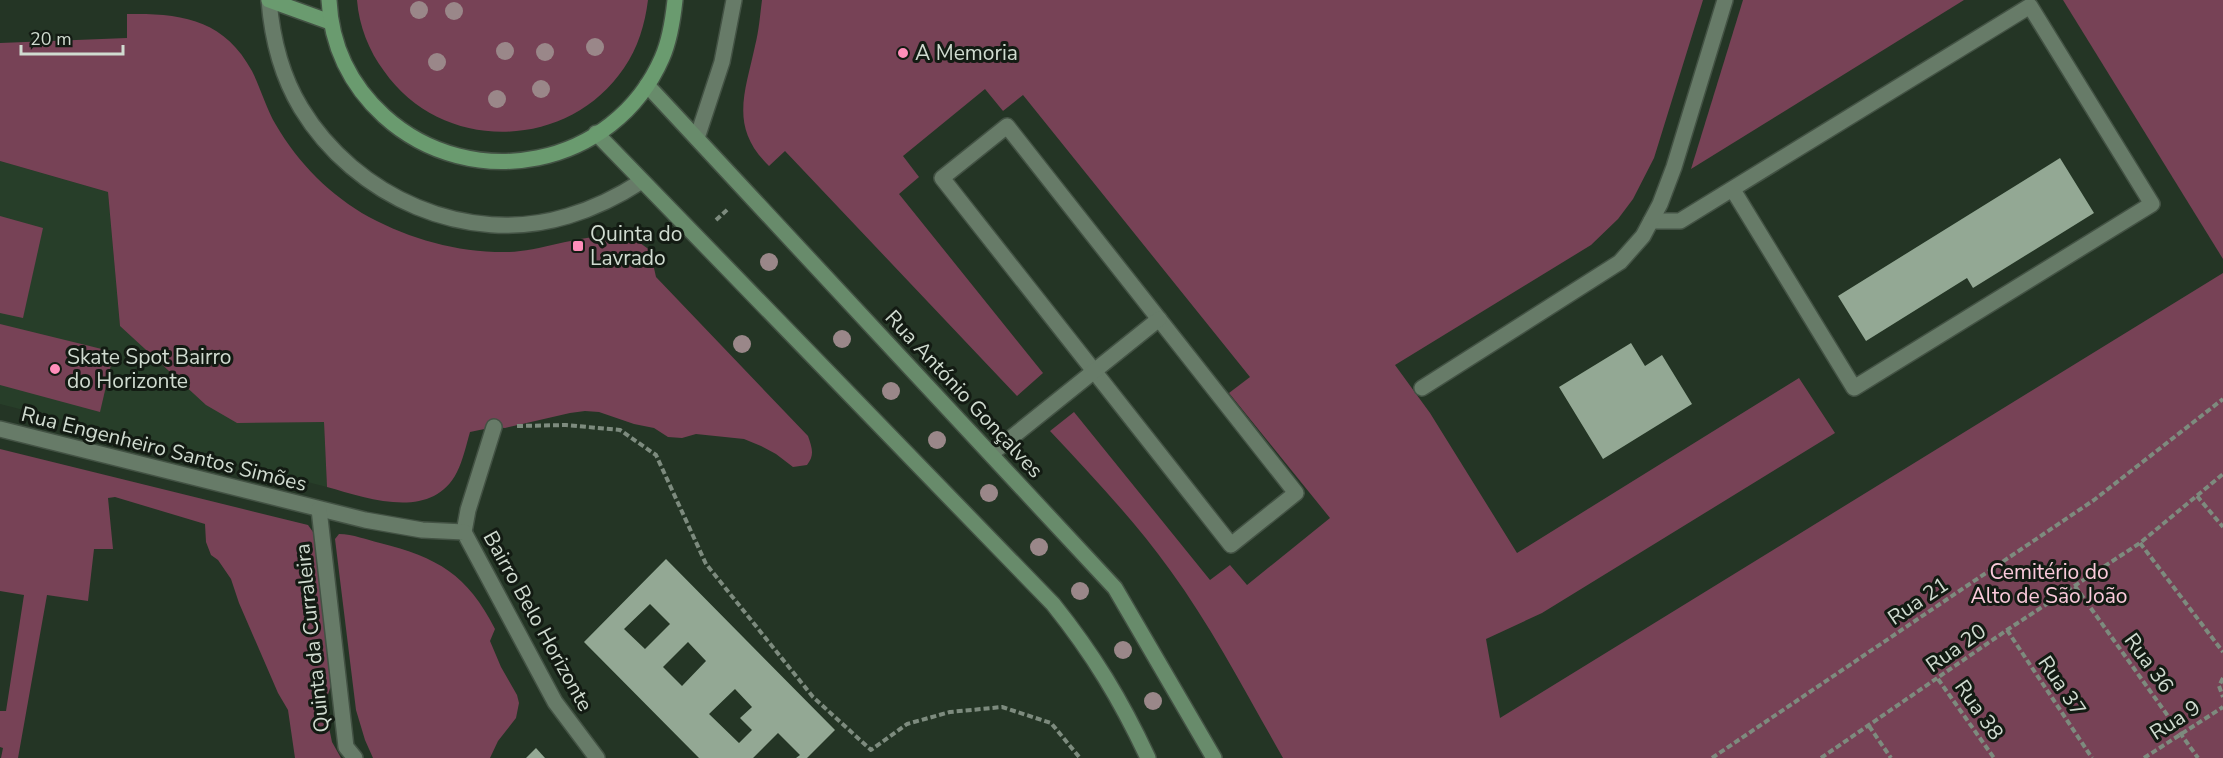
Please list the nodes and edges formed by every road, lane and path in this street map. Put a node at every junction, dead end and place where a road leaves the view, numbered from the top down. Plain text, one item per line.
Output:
1 (269, 0) edge
2 (329, 0) edge
3 (675, 0) edge
4 (734, 0) edge
5 (1725, 0) edge
6 (330, 22) junction
7 (647, 85) junction
8 (596, 133) junction
9 (697, 138) junction
10 (642, 181) junction
11 (1732, 190) junction
12 (747, 192) junction
13 (1651, 221) junction
14 (698, 238) junction
15 (1159, 319) junction
16 (1094, 371) junction
17 (1422, 387) dead end
18 (2223, 399) edge
19 (494, 427) joint
20 (0, 429) edge
21 (991, 454) junction
22 (2223, 474) edge
23 (2197, 496) junction
24 (319, 509) junction
25 (2223, 527) edge
26 (464, 532) junction
27 (2140, 543) junction
28 (2075, 586) junction
29 (2007, 630) junction
30 (2223, 652) edge
31 (2223, 678) edge
32 (1938, 679) junction
33 (2223, 697) edge
34 (2223, 707) edge
35 (1869, 726) junction
36 (2181, 735) junction
37 (355, 758) edge
38 (597, 758) edge
39 (1080, 758) edge
40 (1148, 758) edge
41 (1214, 758) edge
42 (1712, 758) edge
43 (1821, 758) edge
44 (1891, 758) edge
45 (1994, 758) edge
46 (2092, 758) edge
47 (2144, 758) edge
48 (2198, 758) edge

1 - 6 main road
1 - 10 street
2 - 6 main road
3 - 7 main road
4 - 9 street
5 - 13 street
6 - 8 main road
7 - 8 main road
7 - 9 main road, Rua António Gonçalves
8 - 10 main road
9 - 12 main road, Rua António Gonçalves
10 - 14 main road
11 - 11 street
11 - 13 street
12 - 14 path
12 - 21 main road, Rua António Gonçalves
13 - 17 street
14 - 40 main road
15 - 16 street
15 - 16 street
15 - 16 street
16 - 21 street
18 - 42 path, Rua 21
19 - 26 street
19 - 39 path
20 - 24 street, Rua Engenheiro Santos Simões
21 - 41 main road, Rua António Gonçalves
22 - 23 path, Rua 20
23 - 25 path
23 - 27 path, Rua 20
24 - 26 street, Rua Engenheiro Santos Simões
24 - 37 street, Quinta da Curraleira
26 - 38 street, Bairro Belo Horizonte
27 - 28 path, Rua 20
27 - 30 path
28 - 29 path, Rua 20
28 - 36 path, Rua 36
29 - 32 path, Rua 20
29 - 46 path, Rua 37
31 - 33 path
32 - 35 path, Rua 20
32 - 45 path, Rua 38
34 - 36 path, Rua 9
35 - 43 path, Rua 20
35 - 44 path
36 - 47 path, Rua 9
36 - 48 path, Rua 36

